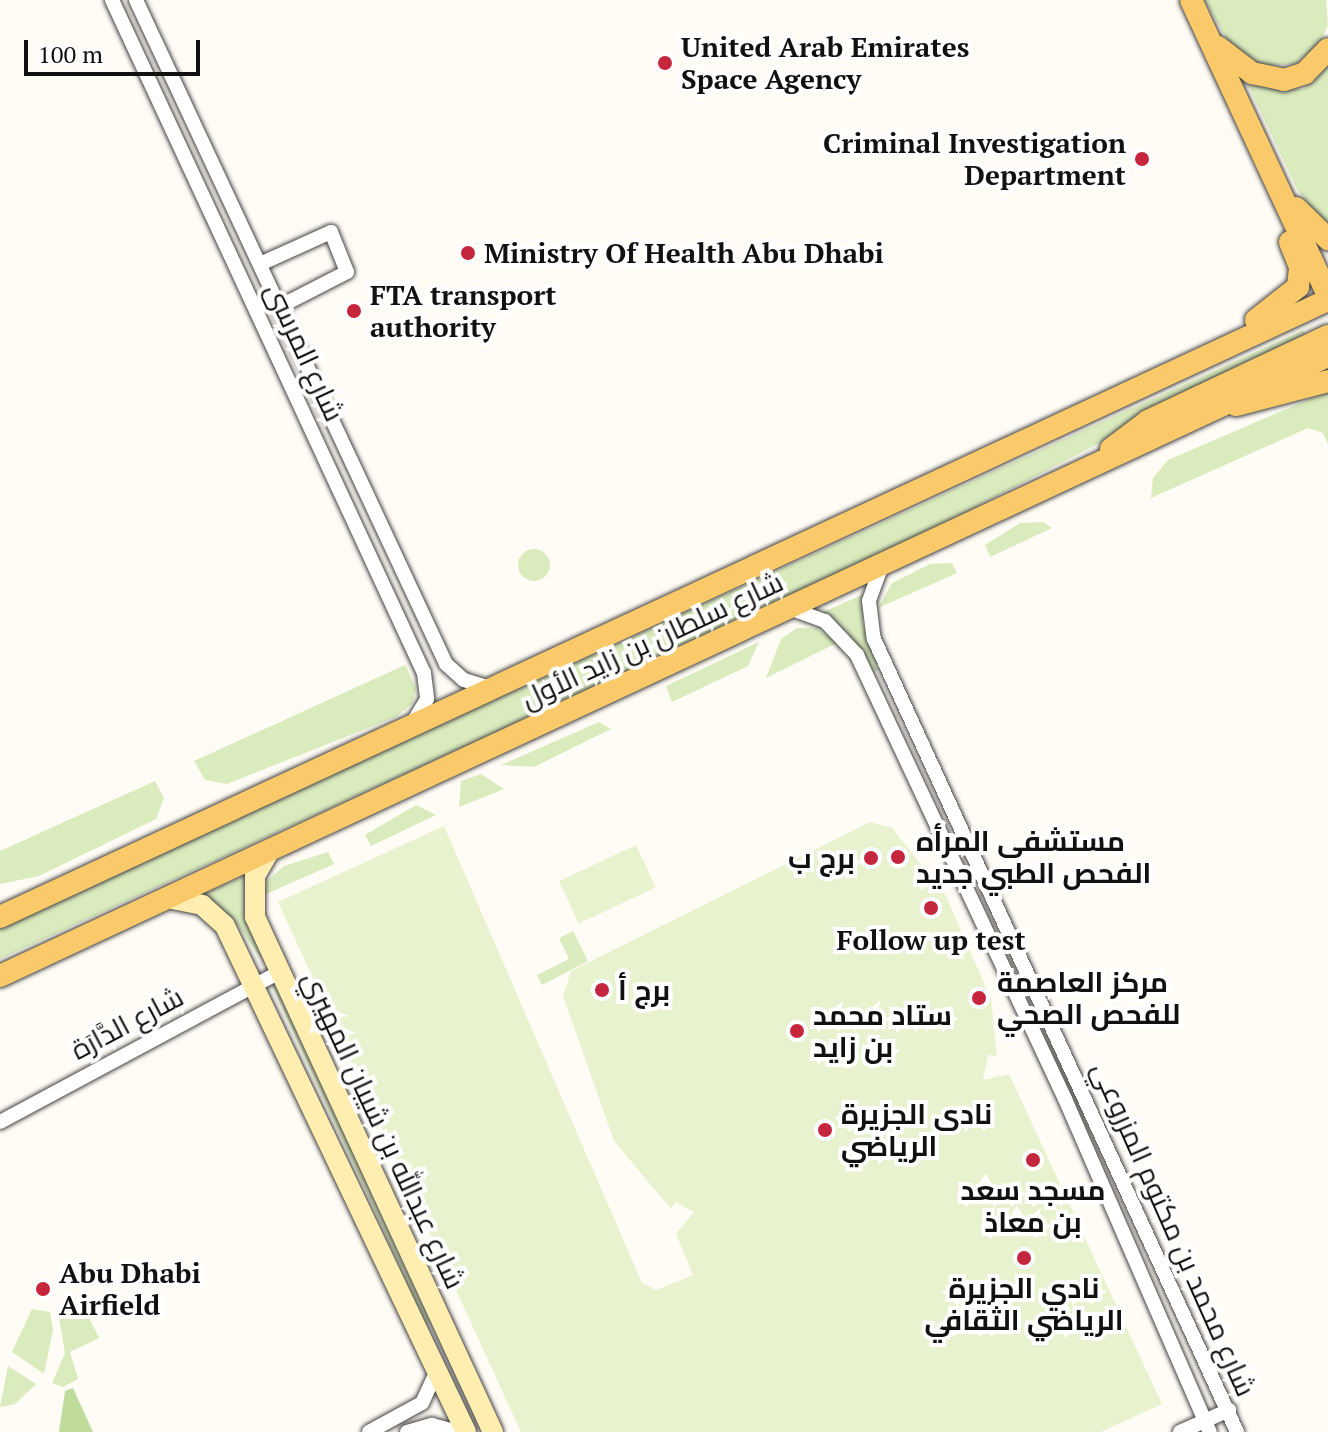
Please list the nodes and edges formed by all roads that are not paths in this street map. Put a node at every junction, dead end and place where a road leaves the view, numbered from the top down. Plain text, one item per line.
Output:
1 (112, 0) edge
2 (136, 0) edge
3 (1191, 0) edge
4 (1209, 38) junction
5 (1328, 49) edge
6 (155, 94) junction
7 (199, 135) junction
8 (1280, 188) junction
9 (1328, 239) edge
10 (260, 264) junction
11 (1328, 298) edge
12 (279, 307) junction
13 (1328, 336) edge
14 (1229, 346) junction
15 (1328, 356) edge
16 (313, 380) junction
17 (1328, 381) edge
18 (293, 388) junction
19 (1223, 404) junction
20 (339, 439) junction
21 (321, 447) junction
22 (1094, 468) junction
23 (882, 565) junction
24 (403, 575) junction
25 (384, 583) junction
26 (788, 608) junction
27 (888, 672) junction
28 (869, 681) junction
29 (492, 688) junction
30 (409, 727) junction
31 (270, 850) junction
32 (167, 898) junction
33 (0, 917) edge
34 (280, 972) junction
35 (0, 976) edge
36 (251, 985) junction
37 (0, 1122) edge
38 (444, 1327) junction
39 (422, 1338) junction
40 (438, 1370) junction
41 (1229, 1410) junction
42 (1207, 1426) edge
43 (369, 1432) edge
44 (407, 1432) edge
45 (458, 1432) edge
46 (466, 1432) edge
47 (493, 1432) edge
48 (1180, 1432) edge
49 (1237, 1432) edge

1 - 6 street, شارع المرسى
2 - 7 street, شارع المرسى
3 - 4 main road
4 - 5 main road
4 - 8 main road
6 - 7 street
6 - 18 street, شارع المرسى
7 - 10 street, شارع المرسى
8 - 9 main road
8 - 11 main road
8 - 14 main road
10 - 12 street, شارع المرسى
10 - 12 street
11 - 14 main road, شارع سلطان بن زايد الأول
12 - 16 street, شارع المرسى
13 - 22 main road
14 - 29 main road, شارع سلطان بن زايد الأول
15 - 19 main road, شارع سلطان بن زايد الأول
16 - 18 street
16 - 20 street, شارع المرسى
17 - 19 main road
18 - 21 street, شارع المرسى
19 - 22 main road, شارع سلطان بن زايد الأول
20 - 21 street
20 - 24 street, شارع المرسى
21 - 25 street, شارع المرسى
22 - 23 main road, شارع سلطان بن زايد الأول
23 - 26 main road, شارع سلطان بن زايد الأول
23 - 27 street, شارع محمد بن مكتوم المزروعي
24 - 25 street
24 - 29 street, شارع المرسى
25 - 30 street, شارع المرسى
26 - 28 street, شارع محمد بن مكتوم المزروعي
26 - 31 main road, شارع سلطان بن زايد الأول
27 - 28 street
27 - 41 street, شارع محمد بن مكتوم المزروعي
28 - 42 street, شارع محمد بن مكتوم المزروعي
29 - 30 main road, شارع سلطان بن زايد الأول
30 - 33 main road, شارع سلطان بن زايد الأول
31 - 32 main road, شارع سلطان بن زايد الأول
31 - 34 street, شارع عبدالله بن شيبان المهيري
32 - 35 main road, شارع سلطان بن زايد الأول
32 - 36 street, شارع عبدالله بن شيبان المهيري
34 - 36 street, شارع الدَّارَة
34 - 38 street, شارع عبدالله بن شيبان المهيري
36 - 37 street, شارع الدَّارَة
36 - 39 street, شارع عبدالله بن شيبان المهيري
38 - 39 street
38 - 47 street, شارع عبدالله بن شيبان المهيري
39 - 40 street, شارع عبدالله بن شيبان المهيري
40 - 43 street
40 - 46 street, شارع عبدالله بن شيبان المهيري
41 - 42 street
41 - 49 street, شارع محمد بن مكتوم المزروعي
42 - 48 street
44 - 45 street

